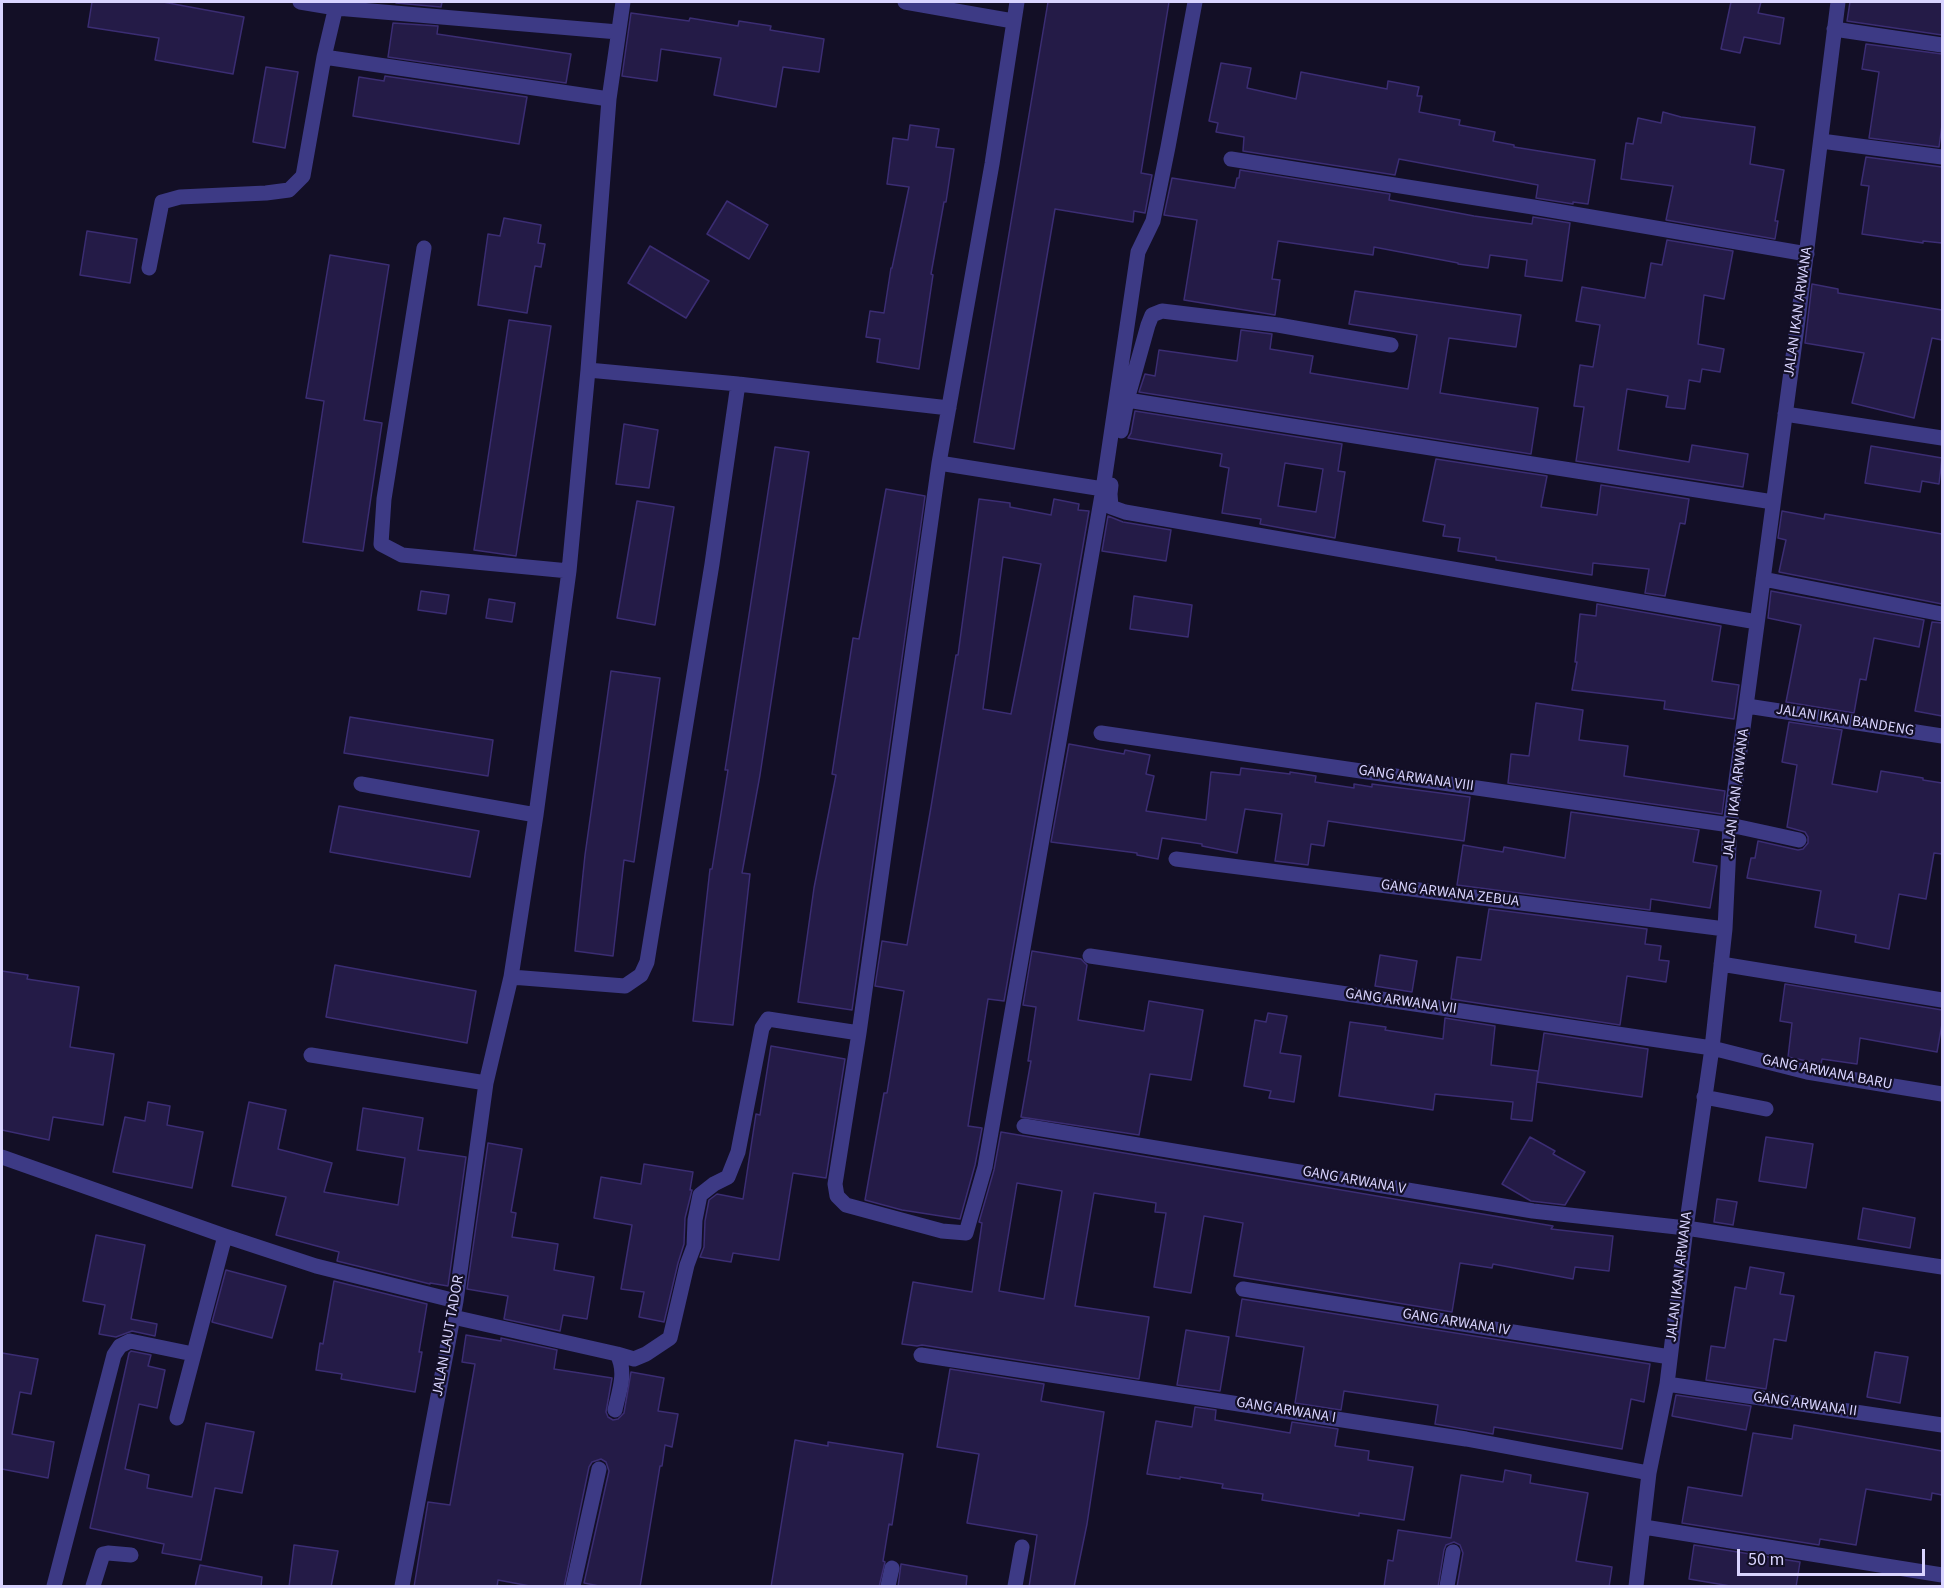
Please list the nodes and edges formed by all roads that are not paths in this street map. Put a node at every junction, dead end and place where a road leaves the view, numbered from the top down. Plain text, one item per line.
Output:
1 (300, 2) edge
2 (623, 2) edge
3 (905, 2) edge
4 (1017, 2) edge
5 (1195, 2) edge
6 (1838, 2) edge
7 (336, 5) edge
8 (1013, 21) junction
9 (1834, 29) junction
10 (618, 32) junction
11 (1942, 45) edge
12 (324, 57) junction
13 (609, 99) junction
14 (1821, 141) junction
15 (1942, 157) edge
16 (1231, 159) dead end
17 (424, 248) dead end
18 (1807, 254) junction
19 (149, 268) dead end
20 (1391, 345) dead end
21 (588, 370) junction
22 (738, 384) junction
23 (1127, 400) junction
24 (949, 408) junction
25 (1785, 414) junction
26 (1942, 438) edge
27 (939, 463) junction
28 (1103, 489) junction
29 (1773, 502) junction
30 (569, 571) junction
31 (1763, 579) junction
32 (1942, 614) edge
33 (1757, 622) junction
34 (1747, 706) junction
35 (1101, 733) dead end
36 (1942, 736) edge
37 (361, 783) dead end
38 (536, 815) junction
39 (1730, 825) junction
40 (1799, 840) dead end
41 (1176, 859) dead end
42 (1725, 929) junction
43 (1090, 956) dead end
44 (1721, 964) junction
45 (511, 977) junction
46 (1942, 1000) edge
47 (859, 1033) junction
48 (1712, 1048) junction
49 (311, 1055) dead end
50 (486, 1083) junction
51 (1942, 1094) edge
52 (1704, 1097) junction
53 (1766, 1109) dead end
54 (1024, 1125) dead end
55 (2, 1156) edge
56 (1686, 1228) junction
57 (225, 1236) junction
58 (1942, 1267) edge
59 (1242, 1289) dead end
60 (456, 1301) junction
61 (453, 1317) junction
62 (193, 1354) junction
63 (617, 1354) junction
64 (921, 1355) dead end
65 (1670, 1357) junction
66 (1666, 1384) junction
67 (615, 1410) dead end
68 (177, 1418) dead end
69 (1942, 1425) edge
70 (599, 1469) dead end
71 (1650, 1473) junction
72 (1644, 1527) junction
73 (1022, 1547) dead end
74 (1453, 1552) dead end
75 (131, 1556) dead end
76 (892, 1568) dead end
77 (1942, 1575) edge
78 (54, 1587) edge
79 (93, 1587) edge
80 (402, 1587) edge
81 (573, 1587) edge
82 (888, 1587) edge
83 (1015, 1587) edge
84 (1447, 1587) edge
85 (1636, 1587) edge

1 - 7 street
2 - 10 street, JALAN LAUT TADOR
3 - 8 street
4 - 8 street
5 - 28 street
6 - 9 street, JALAN IKAN ARWANA
7 - 10 street
7 - 12 street
8 - 24 street
9 - 11 street
9 - 14 street, JALAN IKAN ARWANA
10 - 13 street, JALAN LAUT TADOR
12 - 13 street
12 - 19 street
13 - 21 street, JALAN LAUT TADOR
14 - 15 street
14 - 18 street, JALAN IKAN ARWANA
16 - 18 street
17 - 30 street
18 - 25 street, JALAN IKAN ARWANA
20 - 23 street
21 - 22 street
21 - 30 street, JALAN LAUT TADOR
22 - 24 street
22 - 45 street
23 - 29 street
23 - 33 street
24 - 27 street
25 - 26 street
25 - 29 street, JALAN IKAN ARWANA
27 - 28 street
27 - 47 street
28 - 47 street
29 - 31 street, JALAN IKAN ARWANA
30 - 38 street, JALAN LAUT TADOR
31 - 32 street
31 - 33 street, JALAN IKAN ARWANA
33 - 34 street, JALAN IKAN ARWANA
34 - 36 street, JALAN IKAN BANDENG
34 - 39 street, JALAN IKAN ARWANA
35 - 39 street, GANG ARWANA VIII
37 - 38 street
38 - 45 street, JALAN LAUT TADOR
39 - 40 street, GANG ARWANA VIII
39 - 42 street, JALAN IKAN ARWANA
41 - 42 street, GANG ARWANA ZEBUA
42 - 44 street, JALAN IKAN ARWANA
43 - 48 street, GANG ARWANA VII
44 - 46 street
44 - 48 street, JALAN IKAN ARWANA
45 - 50 street, JALAN LAUT TADOR
47 - 63 street
48 - 51 street, GANG ARWANA BARU
48 - 52 street, JALAN IKAN ARWANA
49 - 50 street
50 - 60 street, JALAN LAUT TADOR
52 - 53 street
52 - 56 street, JALAN IKAN ARWANA
54 - 56 street, GANG ARWANA V
55 - 57 street
56 - 58 street, GANG ARWANA V
56 - 65 street, JALAN IKAN ARWANA
57 - 60 street
57 - 62 street
59 - 65 street, GANG ARWANA IV
60 - 61 street, JALAN LAUT TADOR
61 - 63 street
61 - 80 street, JALAN LAUT TADOR
62 - 68 street
62 - 78 street
63 - 67 street
64 - 71 street, GANG ARWANA I
65 - 66 street, JALAN IKAN ARWANA
66 - 69 street, GANG ARWANA II
66 - 71 street, JALAN IKAN ARWANA
70 - 81 street
71 - 72 street, JALAN IKAN ARWANA
72 - 77 street
72 - 85 street, JALAN IKAN ARWANA
73 - 83 street
74 - 84 street
75 - 79 street
76 - 82 street

